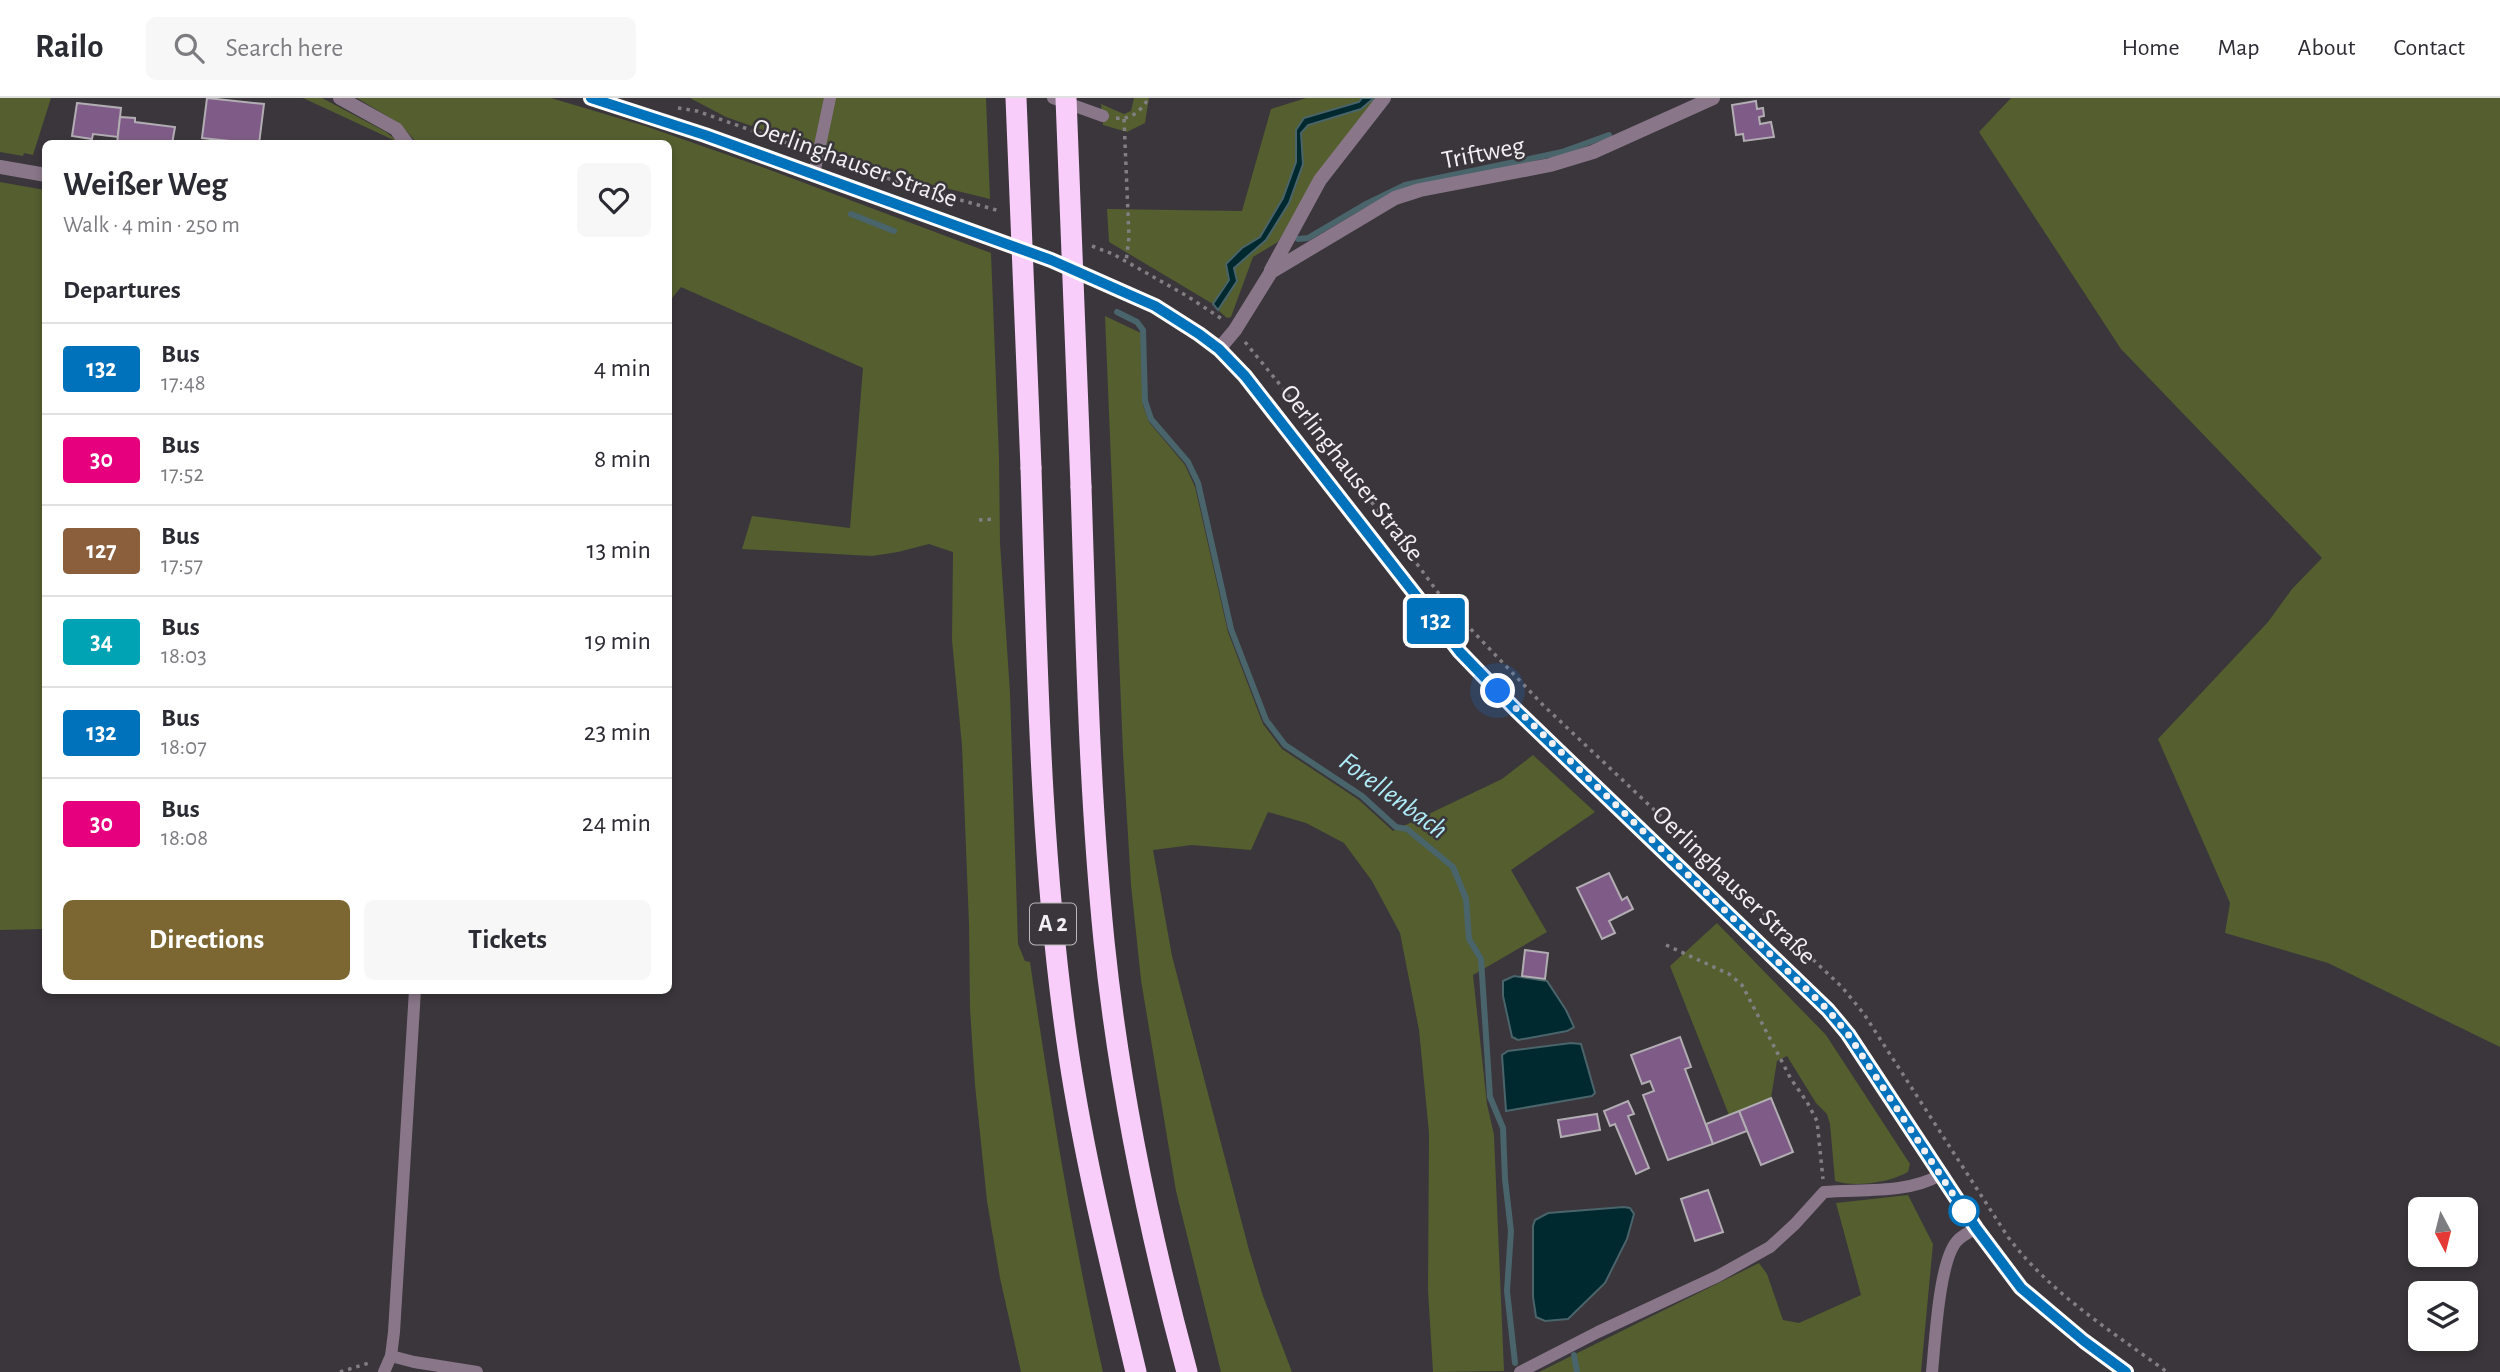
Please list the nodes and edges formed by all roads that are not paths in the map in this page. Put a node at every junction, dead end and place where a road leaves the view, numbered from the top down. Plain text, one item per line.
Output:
1 (340, 98) edge
2 (591, 98) edge
3 (830, 98) edge
4 (1016, 98) edge
5 (1053, 98) edge
6 (1066, 98) edge
7 (1384, 98) edge
8 (1713, 98) edge
9 (1103, 116) road end
10 (404, 140) edge
11 (0, 167) edge
12 (42, 174) edge
13 (814, 174) junction
14 (1271, 271) junction
15 (1219, 349) junction
16 (415, 994) edge
17 (1940, 1175) junction
18 (1976, 1228) junction
19 (391, 1356) junction
20 (384, 1372) edge
21 (477, 1372) edge
22 (1136, 1372) edge
23 (1187, 1372) edge
24 (1520, 1372) edge
25 (1932, 1372) edge
26 (2127, 1372) edge

1 - 10 street
2 - 13 main road, Oerlinghauser Straße
3 - 13 lane
4 - 22 highway, A 2, bridge
5 - 9 lane
6 - 23 highway, A 2, bridge
7 - 14 street, Triftweg
8 - 14 street, Triftweg
11 - 12 street
13 - 15 main road, Oerlinghauser Straße
14 - 15 street, Triftweg
15 - 17 main road, Oerlinghauser Straße
16 - 19 lane
17 - 18 main road, Oerlinghauser Straße
17 - 24 lane
18 - 25 lane
18 - 26 main road, Oerlinghauser Straße
19 - 20 lane
19 - 21 lane

